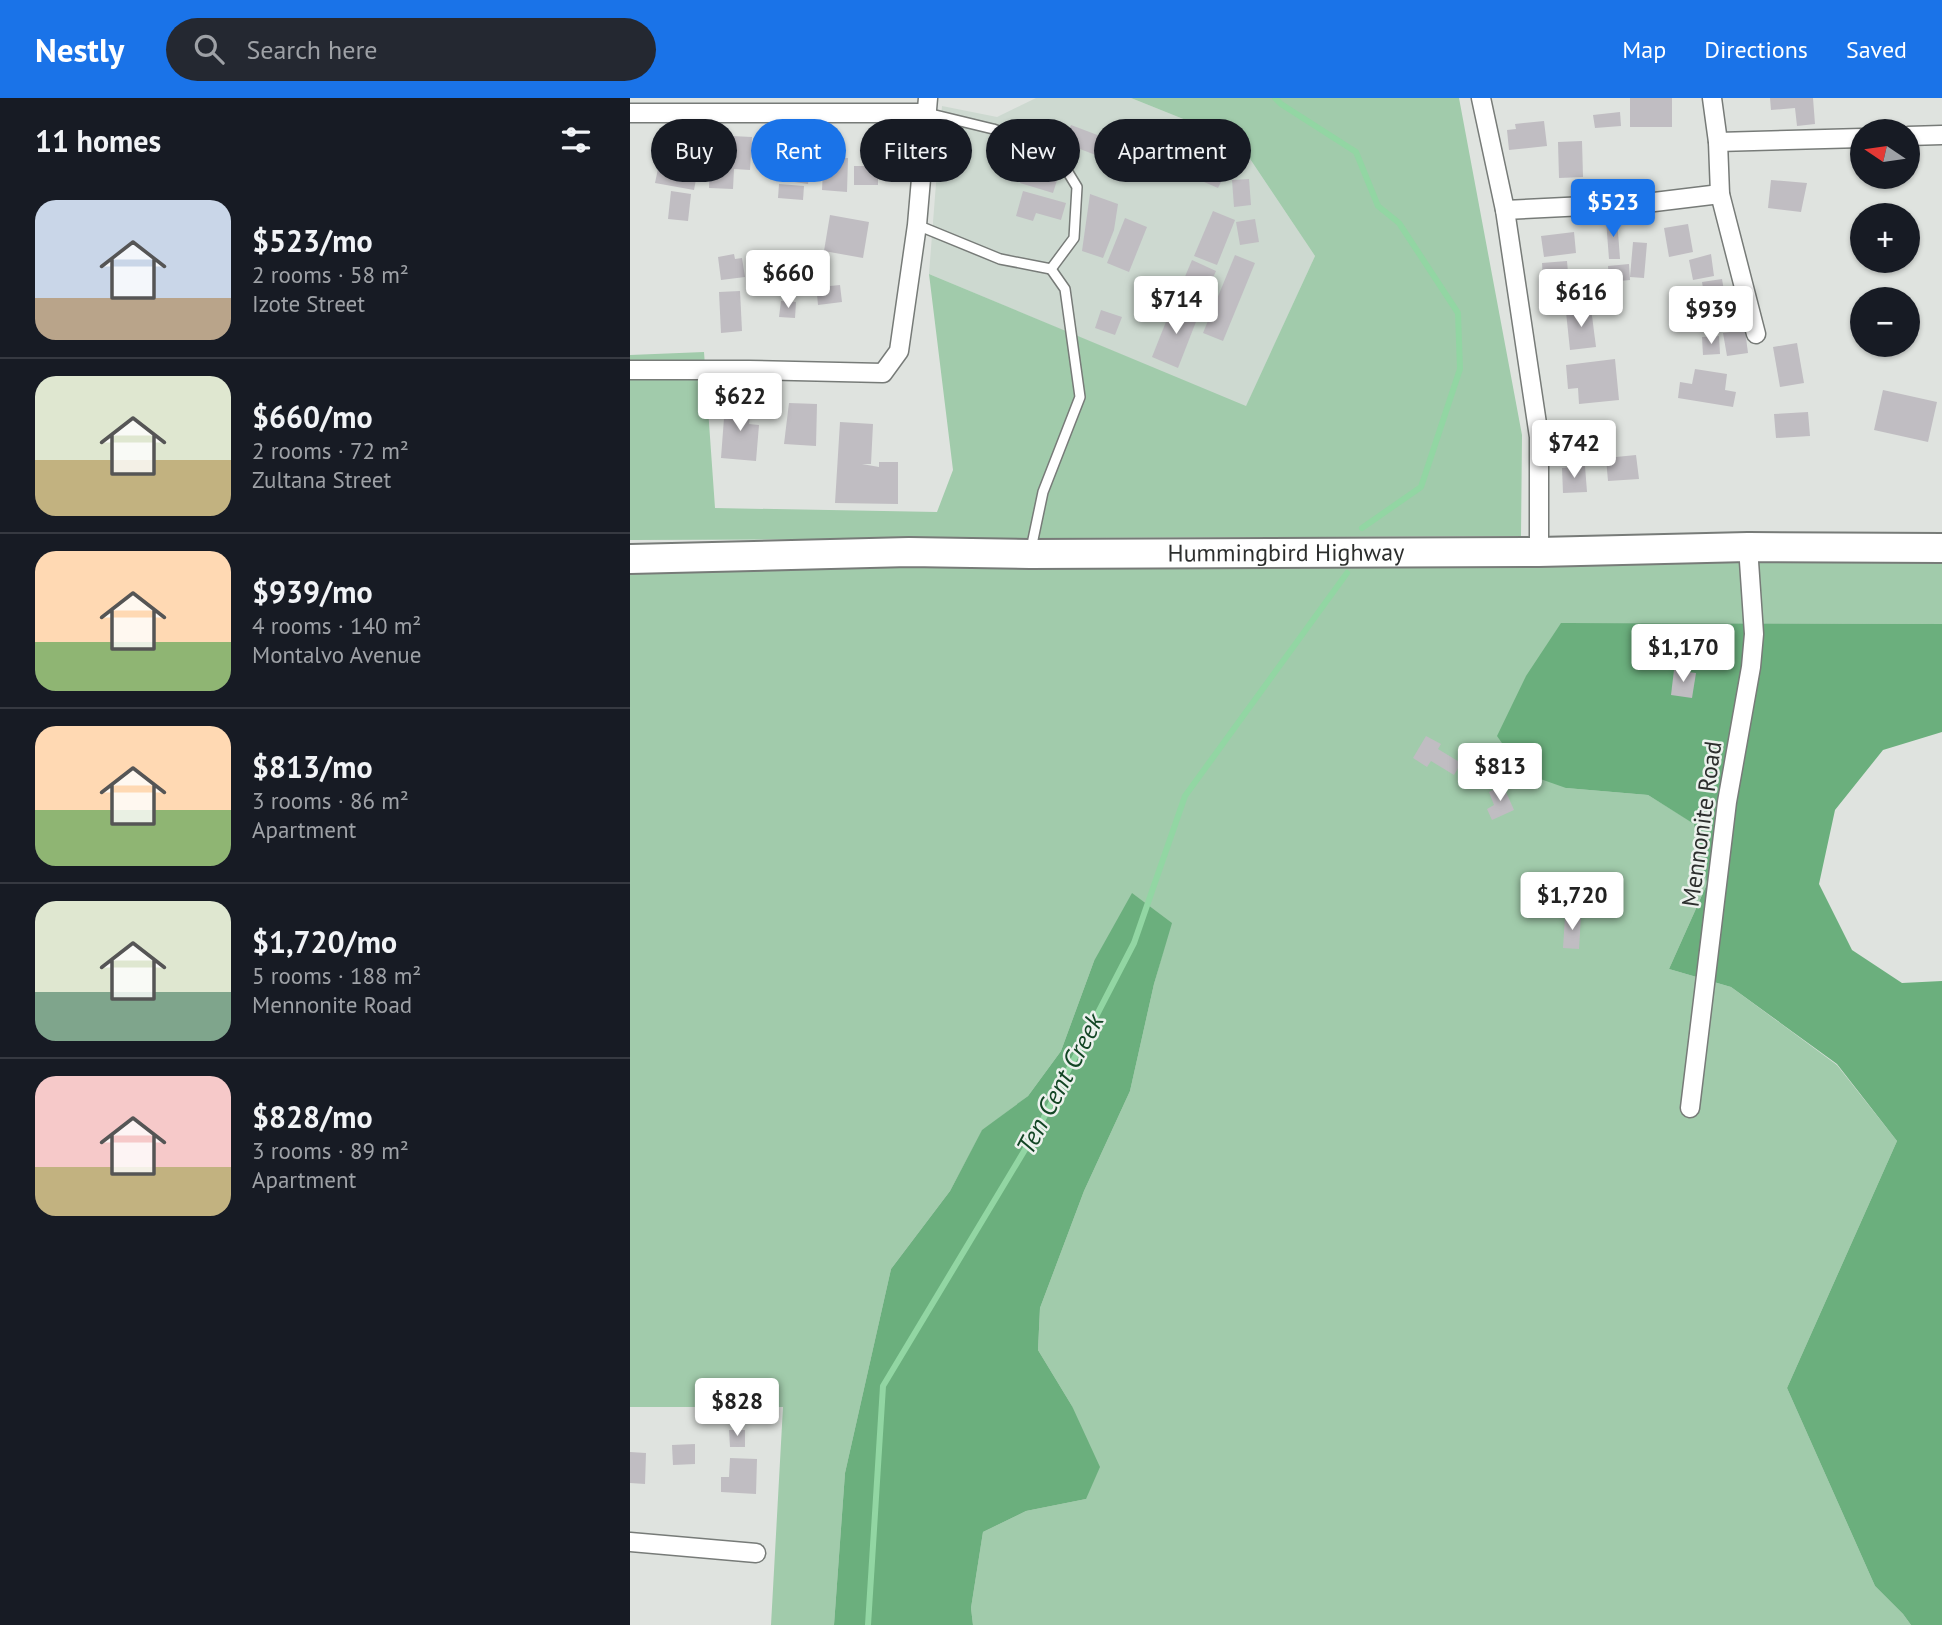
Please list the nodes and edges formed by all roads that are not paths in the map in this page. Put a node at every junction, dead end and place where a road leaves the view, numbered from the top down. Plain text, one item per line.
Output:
1 (1481, 98) edge
2 (1712, 98) edge
3 (928, 105) edge
4 (630, 113) edge
5 (1942, 135) edge
6 (1920, 136) edge
7 (1850, 138) edge
8 (1718, 142) junction
9 (1720, 194) junction
10 (1504, 211) junction
11 (917, 225) junction
12 (1052, 269) junction
13 (1756, 334) dead end
14 (630, 370) edge
15 (1748, 547) junction
16 (1942, 548) edge
17 (1539, 552) junction
18 (1030, 554) junction
19 (630, 559) edge
20 (1690, 1108) dead end
21 (630, 1542) edge
22 (757, 1553) dead end

1 - 10 street
2 - 8 street
3 - 4 street
3 - 11 street
3 - 12 lane
5 - 6 street
7 - 8 street
8 - 9 street
9 - 10 street
9 - 13 street
10 - 17 street
11 - 12 lane
11 - 14 street
12 - 18 lane
15 - 16 main road, Hummingbird Highway
15 - 17 main road, Hummingbird Highway
15 - 20 street, Mennonite Road
17 - 18 main road, Hummingbird Highway
18 - 19 main road, Hummingbird Highway
21 - 22 street

